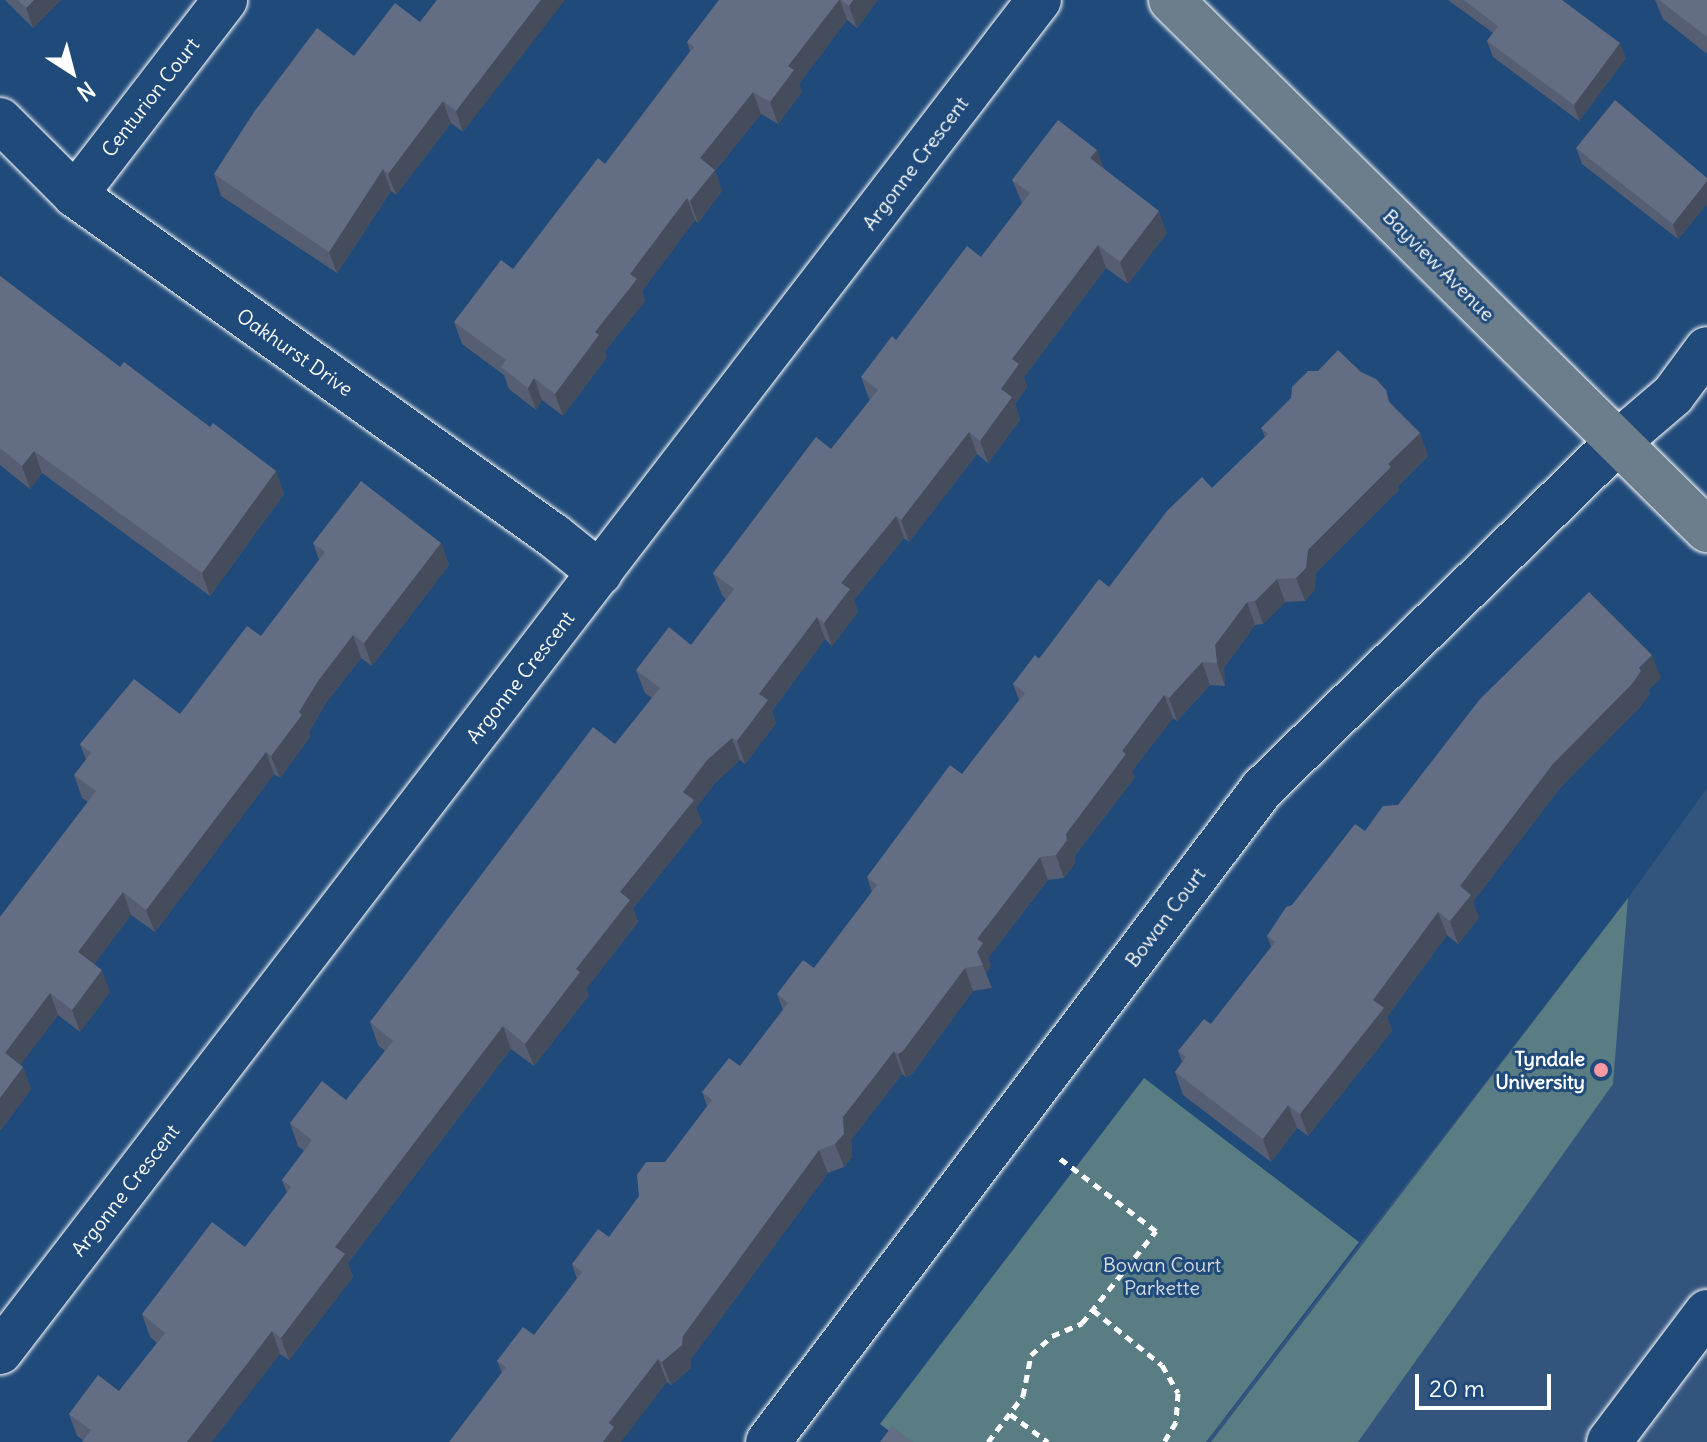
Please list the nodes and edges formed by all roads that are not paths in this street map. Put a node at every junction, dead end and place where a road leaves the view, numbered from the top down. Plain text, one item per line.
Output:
1 (225, 0) edge
2 (1039, 0) edge
3 (1171, 0) edge
4 (0, 120) edge
5 (75, 195) junction
6 (1707, 349) edge
7 (1618, 442) junction
8 (1707, 530) edge
9 (600, 573) junction
10 (1707, 1312) edge
11 (0, 1352) edge
12 (768, 1442) edge
13 (1609, 1442) edge

1 - 5 street, Centurion Court
2 - 9 street, Argonne Crescent
3 - 7 main road, Bayview Avenue
4 - 5 street, Oakhurst Drive
5 - 9 street, Oakhurst Drive
6 - 7 street, Bowan Court
7 - 8 main road, Bayview Avenue
7 - 12 street, Bowan Court
9 - 11 street, Argonne Crescent
10 - 13 street

